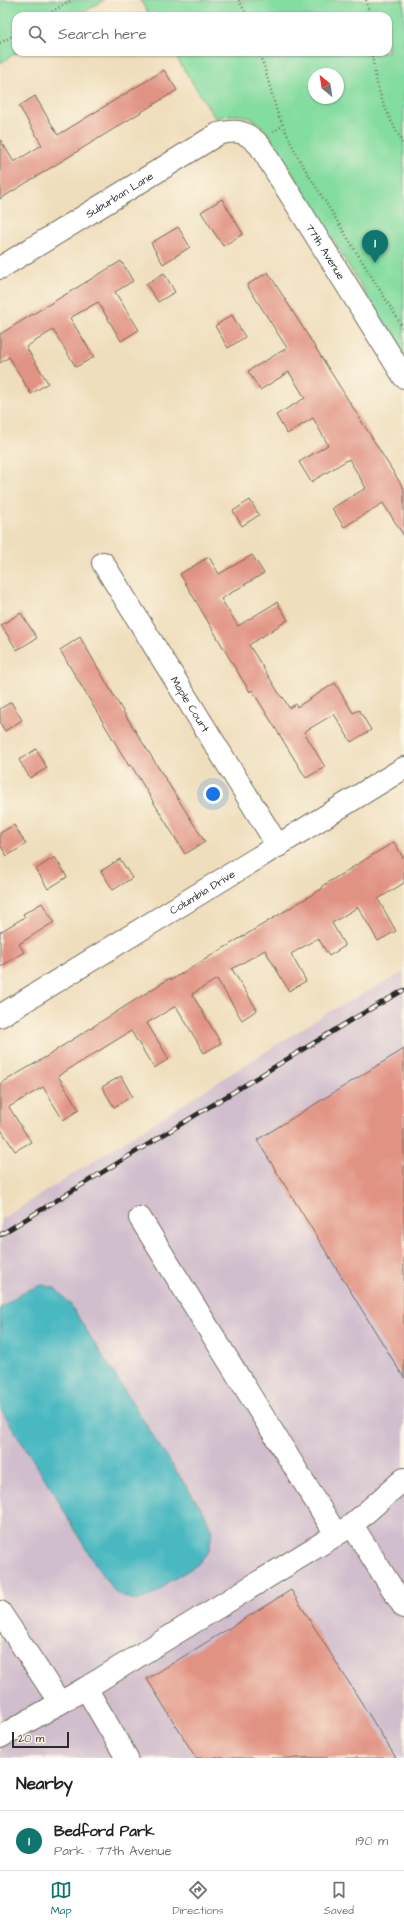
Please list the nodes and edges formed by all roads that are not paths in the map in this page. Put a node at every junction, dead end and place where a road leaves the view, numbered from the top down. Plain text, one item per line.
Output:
1 (242, 132) joint
2 (0, 268) edge
3 (404, 377) edge
4 (103, 563) dead end
5 (404, 768) edge
6 (278, 846) junction
7 (0, 1016) edge
8 (140, 1218) dead end
9 (404, 1479) edge
10 (344, 1530) junction
11 (404, 1607) edge
12 (0, 1612) edge
13 (86, 1688) junction
14 (60, 1703) junction
15 (0, 1737) edge
16 (127, 1758) edge

1 - 2 street, Suburban Lane
1 - 3 street, 77th Avenue
4 - 6 street, Maple Court
5 - 6 street, Columbia Drive
6 - 7 street, Columbia Drive
8 - 10 street
9 - 10 street
10 - 11 street
10 - 13 street
12 - 14 street
13 - 14 street
13 - 16 street
14 - 15 street

